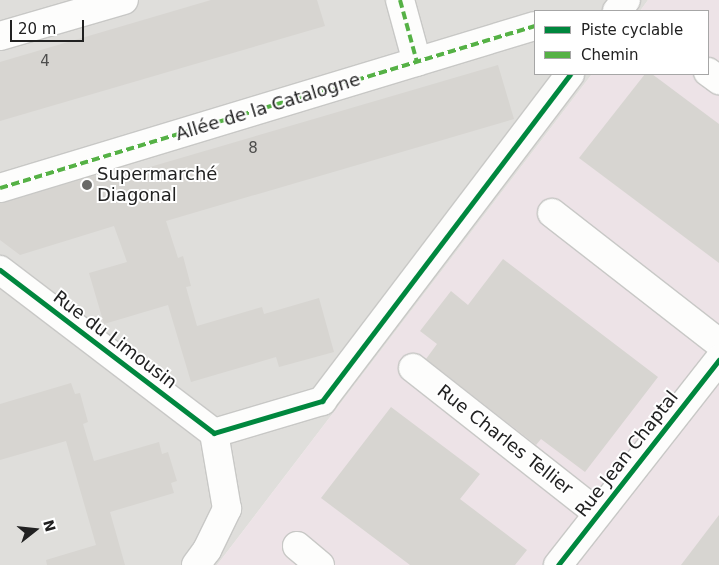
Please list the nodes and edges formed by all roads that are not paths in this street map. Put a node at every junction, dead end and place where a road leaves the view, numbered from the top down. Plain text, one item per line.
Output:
1 (124, 0) edge
2 (400, 0) edge
3 (626, 0) edge
4 (618, 10) edge
5 (534, 26) edge
6 (0, 36) edge
7 (418, 62) junction
8 (569, 75) edge
9 (0, 188) edge
10 (552, 213) dead end
11 (0, 270) edge
12 (719, 343) edge
13 (719, 360) edge
14 (412, 368) dead end
15 (214, 433) junction
16 (597, 513) junction
17 (297, 546) dead end
18 (196, 565) edge
19 (320, 565) edge
20 (558, 565) edge

1 - 6 street
2 - 7 street
3 - 4 street
5 - 7 street, Allée de la Catalogne
7 - 9 street, Allée de la Catalogne
8 - 15 street
10 - 12 street
11 - 15 street, Rue du Limousin
13 - 16 street, Rue Jean Chaptal
14 - 16 street, Rue Charles Tellier
15 - 18 street
16 - 20 street, Rue Jean Chaptal
17 - 19 street

